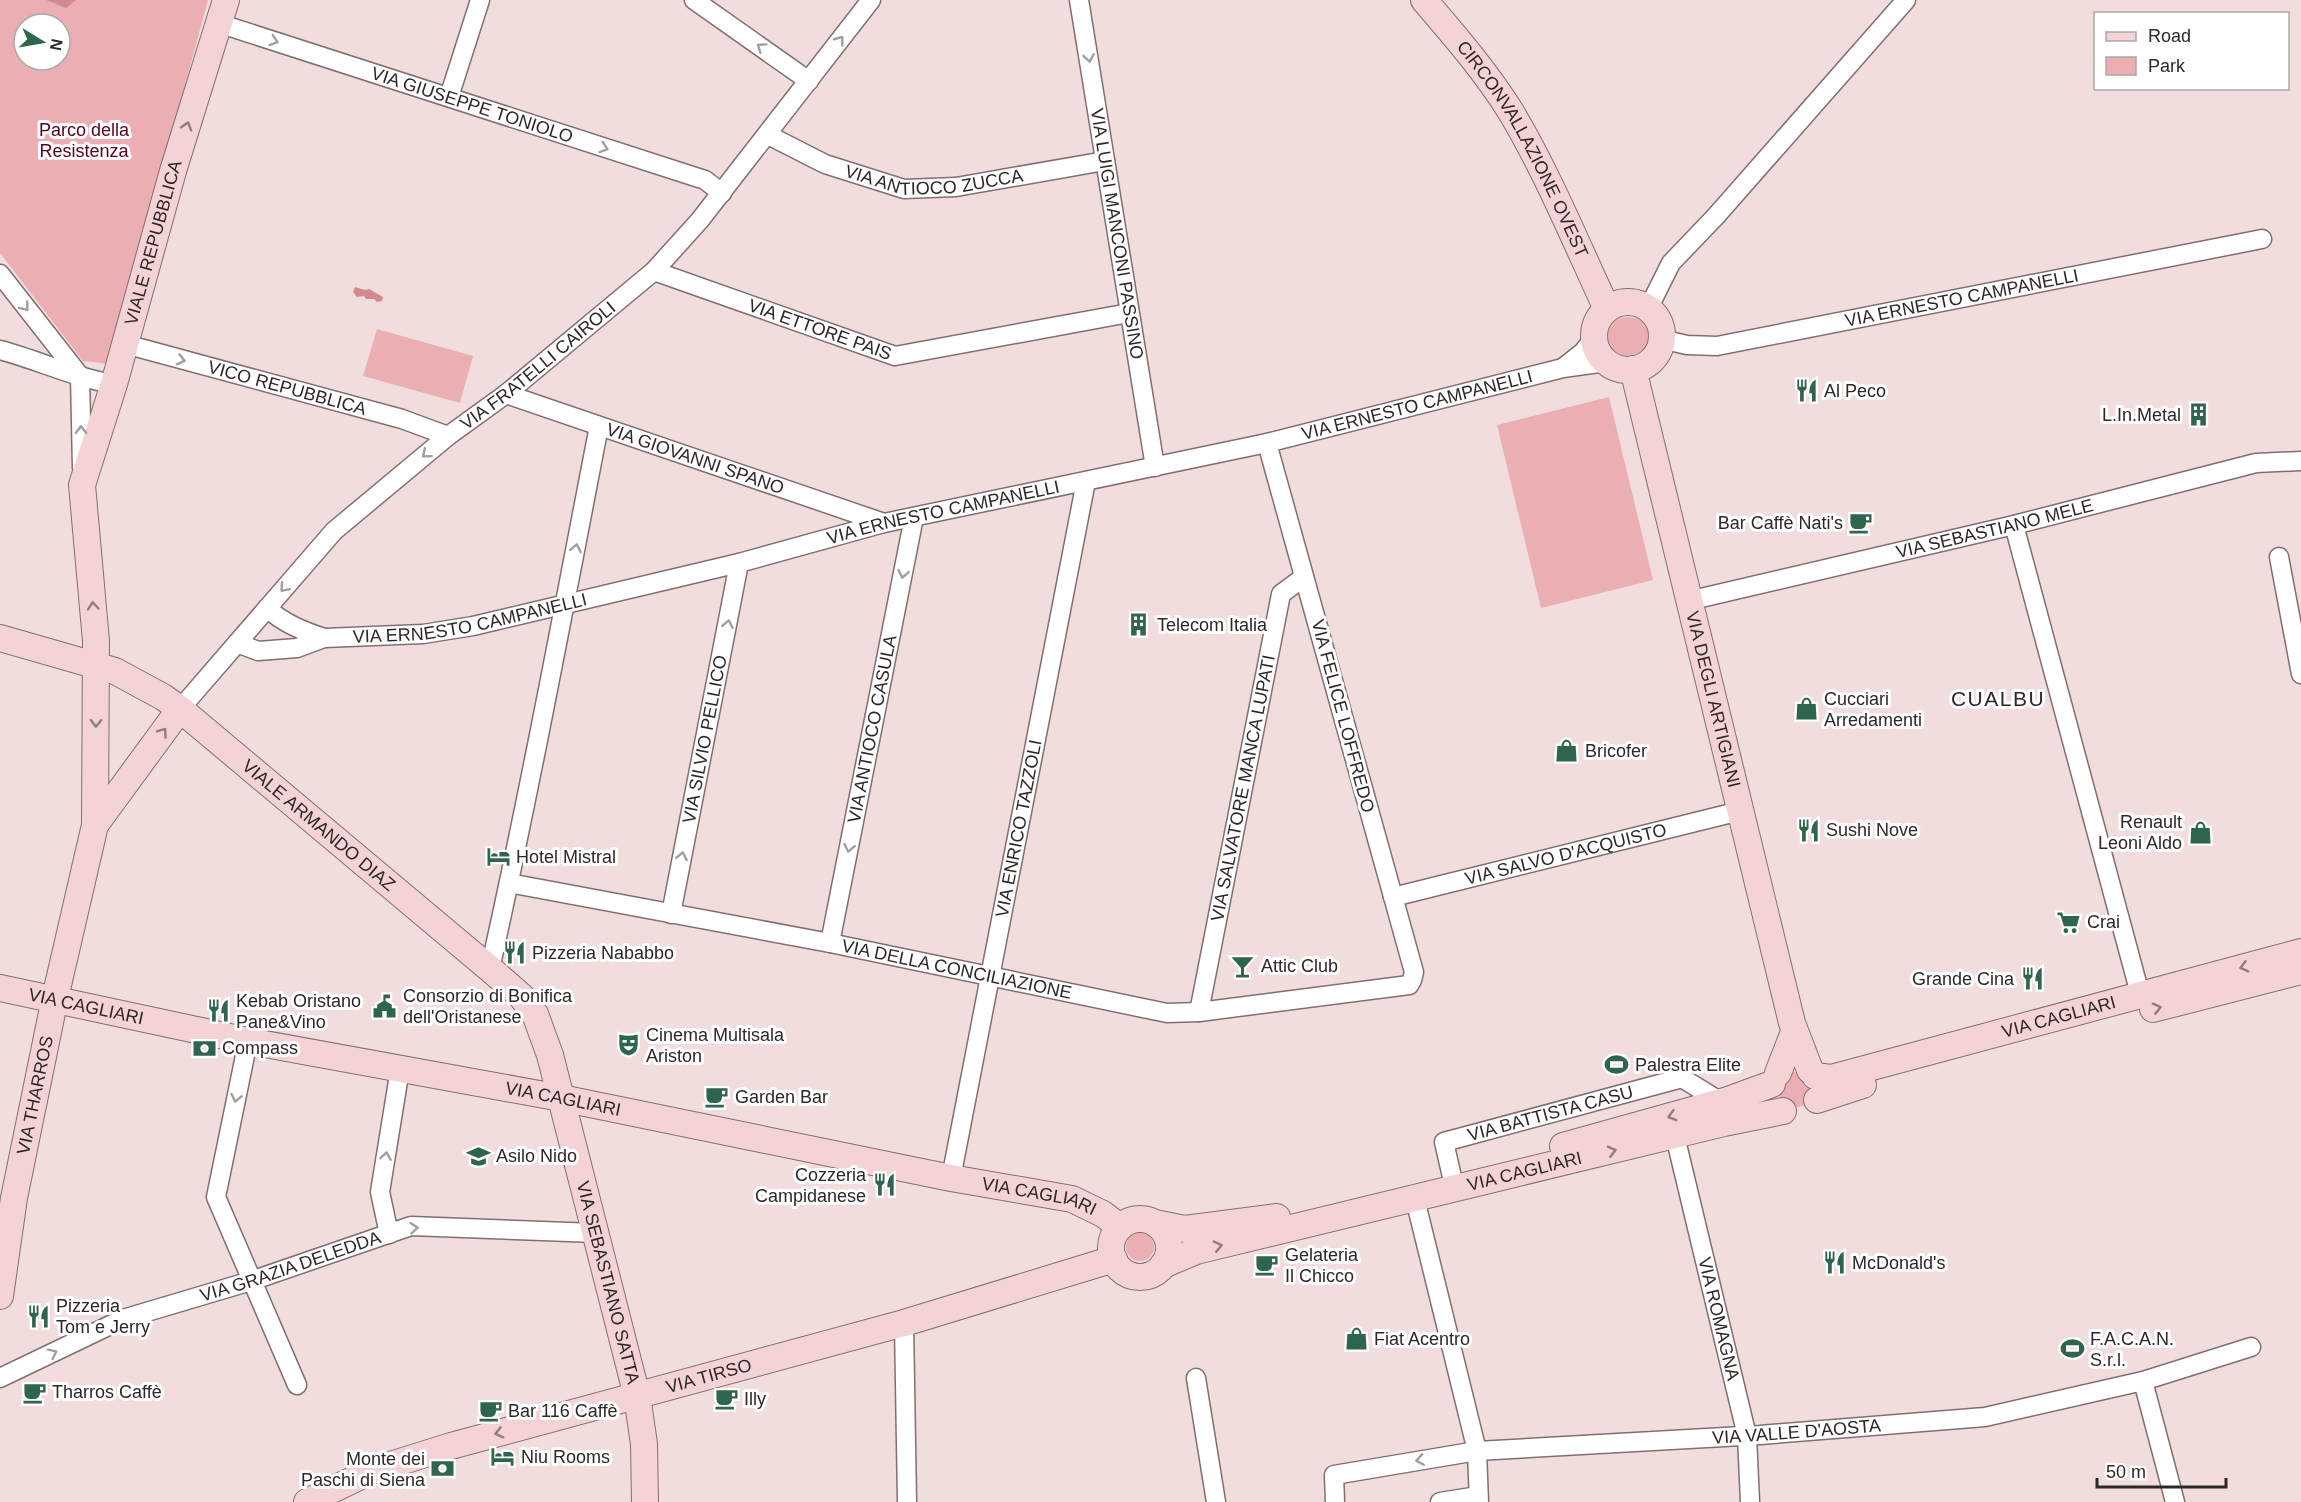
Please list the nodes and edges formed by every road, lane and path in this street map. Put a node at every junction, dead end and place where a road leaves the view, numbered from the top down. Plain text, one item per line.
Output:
1 (480, 0) edge
2 (694, 0) edge
3 (871, 0) edge
4 (1079, 0) edge
5 (1424, 0) edge
6 (1906, 0) edge
7 (222, 12) edge
8 (809, 81) junction
9 (449, 97) junction
10 (768, 135) junction
11 (1105, 161) junction
12 (722, 193) junction
13 (2262, 239) dead end
14 (654, 271) junction
15 (0, 274) edge
16 (1607, 309) junction
17 (1648, 309) junction
18 (1129, 313) junction
19 (1594, 338) junction
20 (51, 339) junction
21 (1661, 339) junction
22 (124, 344) junction
23 (0, 350) edge
24 (37, 360) junction
25 (1606, 362) junction
26 (1563, 368) junction
27 (1633, 369) junction
28 (80, 376) junction
29 (114, 384) junction
30 (506, 394) junction
31 (599, 426) junction
32 (448, 436) junction
33 (1267, 443) junction
34 (2301, 461) edge
35 (1155, 467) junction
36 (1086, 481) junction
37 (82, 484) junction
38 (914, 517) junction
39 (884, 523) junction
40 (2014, 525) junction
41 (2279, 557) dead end
42 (739, 564) junction
43 (1304, 577) junction
44 (1688, 601) junction
45 (566, 605) junction
46 (267, 608) junction
47 (0, 638) edge
48 (324, 638) junction
49 (237, 643) junction
50 (96, 665) junction
51 (2301, 674) edge
52 (180, 709) junction
53 (95, 781) junction
54 (122, 789) junction
55 (1740, 811) junction
56 (95, 825) junction
57 (509, 883) junction
58 (1393, 897) junction
59 (671, 914) junction
60 (830, 943) junction
61 (2301, 952) edge
62 (490, 969) junction
63 (2301, 971) edge
64 (990, 976) junction
65 (1405, 986) joint
66 (0, 988) edge
67 (2140, 994) junction
68 (55, 998) junction
69 (1199, 1012) junction
70 (1794, 1032) junction
71 (248, 1041) junction
72 (400, 1069) junction
73 (1775, 1079) junction
74 (1814, 1082) junction
75 (561, 1098) junction
76 (1721, 1102) junction
77 (1784, 1111) junction
78 (1675, 1136) junction
79 (1452, 1177) junction
80 (951, 1178) junction
81 (7, 1197) edge
82 (1415, 1199) junction
83 (1155, 1223) junction
84 (1120, 1227) junction
85 (596, 1233) junction
86 (389, 1234) junction
87 (1114, 1259) junction
88 (1163, 1265) junction
89 (252, 1281) junction
90 (0, 1296) edge
91 (904, 1323) junction
92 (2251, 1347) dead end
93 (0, 1378) edge
94 (1196, 1378) dead end
95 (2143, 1381) junction
96 (297, 1385) dead end
97 (637, 1396) junction
98 (1747, 1436) junction
99 (1478, 1451) junction
100 (1479, 1499) edge
101 (307, 1502) edge
102 (645, 1502) edge
103 (907, 1502) edge
104 (1216, 1502) edge
105 (1335, 1502) edge
106 (1440, 1502) edge
107 (1750, 1502) edge
108 (2175, 1502) edge

1 - 9 street
8 -> 2 street
8 -> 3 street, VIA FRATELLI CAIROLI
4 -> 11 street, VIA LUIGI MANCONI PASSINO
5 - 16 street, CIRCONVALLAZIONE OVEST
6 - 17 street
7 -> 9 street, VIA GIUSEPPE TONIOLO
22 -> 7 street, VIALE REPUBBLICA
8 - 10 street, VIA FRATELLI CAIROLI
9 -> 12 street, VIA GIUSEPPE TONIOLO
10 - 11 street, VIA ANTIOCO ZUCCA
10 - 12 street, VIA FRATELLI CAIROLI
11 - 18 street, VIA LUIGI MANCONI PASSINO
12 - 14 street, VIA FRATELLI CAIROLI
13 - 21 street, VIA ERNESTO CAMPANELLI
14 - 18 street, VIA ETTORE PAIS
14 - 30 street, VIA FRATELLI CAIROLI
15 -> 20 street
16 - 17 street
16 - 19 street, VIA ERNESTO CAMPANELLI
17 - 21 street
18 - 35 street, VIA LUIGI MANCONI PASSINO
19 - 25 street
19 - 26 street, VIA ERNESTO CAMPANELLI
20 - 24 street
20 - 28 street
21 - 27 street
22 - 29 street, VIALE REPUBBLICA
22 -> 32 street, VICO REPUBBLICA
23 - 24 street
24 - 28 street
25 - 26 street, VIA ERNESTO CAMPANELLI
25 - 27 street, VIA ERNESTO CAMPANELLI
26 - 33 street, VIA ERNESTO CAMPANELLI
27 - 44 street, VIA DEGLI ARTIGIANI
28 - 29 street
37 -> 28 street, VIALE REPUBBLICA
29 - 37 street, VIALE REPUBBLICA
30 - 31 street, VIA GIOVANNI SPANO
30 - 32 street, VIA FRATELLI CAIROLI
31 - 39 street, VIA GIOVANNI SPANO
45 -> 31 street
32 -> 46 street, VIA FRATELLI CAIROLI
33 - 35 street, VIA ERNESTO CAMPANELLI
33 - 43 street, VIA FELICE LOFFREDO
34 - 40 street, VIA SEBASTIANO MELE
35 - 36 street, VIA ERNESTO CAMPANELLI
36 - 38 street, VIA ERNESTO CAMPANELLI
36 - 64 street, VIA ENRICO TAZZOLI
50 -> 37 street, VIALE REPUBBLICA
38 - 39 street, VIA ERNESTO CAMPANELLI
38 -> 60 street, VIA ANTIOCO CASULA
39 - 42 street, VIA ERNESTO CAMPANELLI
40 - 44 street, VIA SEBASTIANO MELE
40 - 67 street
41 - 51 street
42 - 45 street, VIA ERNESTO CAMPANELLI
59 -> 42 street, VIA SILVIO PELLICO
43 - 58 street, VIA FELICE LOFFREDO
43 - 69 street, VIA SALVATORE MANCA LUPATI
44 - 55 street, VIA DEGLI ARTIGIANI
45 - 48 street, VIA ERNESTO CAMPANELLI
45 - 57 street
46 - 48 street, VIA ERNESTO CAMPANELLI
46 - 49 street, VIA FRATELLI CAIROLI
47 - 50 street, VIALE ARMANDO DIAZ
48 - 49 street, VIA ERNESTO CAMPANELLI
49 - 52 street, VIA FRATELLI CAIROLI
50 - 52 street, VIALE ARMANDO DIAZ
50 -> 53 street, VIA THARROS
54 -> 52 street, VIA THARROS
52 - 62 street, VIALE ARMANDO DIAZ
53 - 54 street
53 - 56 street, VIA THARROS
54 - 56 street, VIA THARROS
55 - 58 street, VIA SALVO D'ACQUISTO
55 - 70 street, VIA DEGLI ARTIGIANI
56 - 68 street, VIA THARROS
57 - 59 street, VIA DELLA CONCILIAZIONE
57 - 62 street
58 - 65 street, VIA FELICE LOFFREDO
59 - 60 street, VIA DELLA CONCILIAZIONE
60 - 64 street, VIA DELLA CONCILIAZIONE
61 -> 67 street, VIA CAGLIARI
62 - 75 street, VIALE ARMANDO DIAZ
74 -> 63 street, VIA CAGLIARI
64 - 69 street, VIA DELLA CONCILIAZIONE
64 - 80 street, VIA ENRICO TAZZOLI
65 - 69 street, VIA DELLA CONCILIAZIONE
66 - 68 street, VIA CAGLIARI
67 - 74 street, VIA CAGLIARI
68 - 71 street, VIA CAGLIARI
68 - 81 street, VIA THARROS
70 - 73 street
70 - 74 street, VIA DEGLI ARTIGIANI
71 - 72 street, VIA CAGLIARI
71 -> 89 street
72 - 75 street, VIA CAGLIARI
86 -> 72 street
73 - 74 street, VIA CAGLIARI
73 - 76 street, VIA CAGLIARI
73 - 77 street
74 - 77 street, VIA CAGLIARI
75 - 80 street, VIA CAGLIARI
75 - 85 street, VIA SEBASTIANO SATTA
76 -> 79 street, VIA CAGLIARI
76 - 79 street, VIA BATTISTA CASU
77 - 78 street, VIA CAGLIARI
82 -> 78 street, VIA CAGLIARI
78 - 98 street, VIA ROMAGNA
79 - 83 street, VIA CAGLIARI
80 - 84 street, VIA CAGLIARI
81 - 90 street, VIA THARROS
88 -> 82 street, VIA CAGLIARI
82 - 99 street
83 - 84 street
83 - 88 street
84 - 87 street
86 -> 85 street, VIA GRAZIA DELEDDA
85 - 97 street, VIA SEBASTIANO SATTA
86 - 89 street, VIA GRAZIA DELEDDA
87 - 88 street
87 - 91 street, VIA TIRSO
93 -> 89 street, VIA GRAZIA DELEDDA
89 - 96 street
91 - 97 street, VIA TIRSO
91 - 103 street
92 - 95 street, VIA VALLE D'AOSTA
94 - 104 street
95 - 98 street, VIA VALLE D'AOSTA
95 - 108 street
97 -> 101 street, VIA TIRSO
97 - 102 street, VIA SEBASTIANO SATTA
98 - 99 street, VIA VALLE D'AOSTA
98 - 107 street, VIA ROMAGNA
99 - 100 street
99 -> 105 street, VIA VALLE D'AOSTA
100 - 106 street

